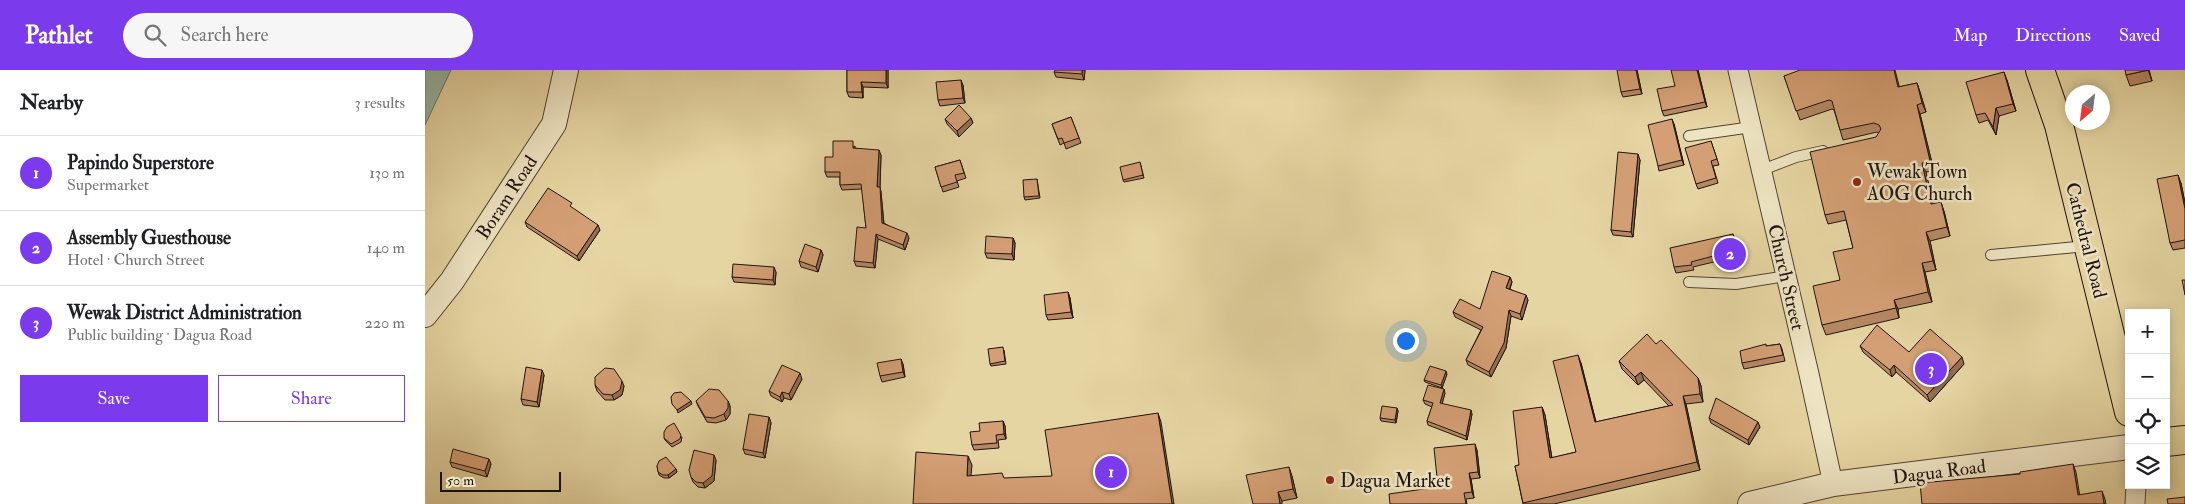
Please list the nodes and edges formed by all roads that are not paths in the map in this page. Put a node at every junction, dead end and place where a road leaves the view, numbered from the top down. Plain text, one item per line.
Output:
1 (566, 70) edge
2 (1738, 70) edge
3 (2039, 70) edge
4 (1752, 127) junction
5 (1689, 136) dead end
6 (1832, 149) edge
7 (1762, 170) junction
8 (2088, 246) junction
9 (1991, 255) dead end
10 (1787, 276) junction
11 (1689, 282) dead end
12 (425, 315) edge
13 (2126, 399) edge
14 (2185, 440) edge
15 (2170, 442) edge
16 (2125, 448) edge
17 (1833, 484) junction
18 (2135, 489) edge
19 (1756, 504) edge
20 (2135, 504) edge

1 - 12 street, Boram Road
2 - 4 street, Church Street
3 - 8 main road, Cathedral Road
4 - 5 lane
4 - 7 street, Church Street
6 - 7 lane
7 - 10 street, Church Street
8 - 9 lane
8 - 13 main road, Cathedral Road
10 - 11 lane
10 - 17 street, Church Street
14 - 15 main road
16 - 17 street, Dagua Road
17 - 19 street, Dagua Road
18 - 20 street

